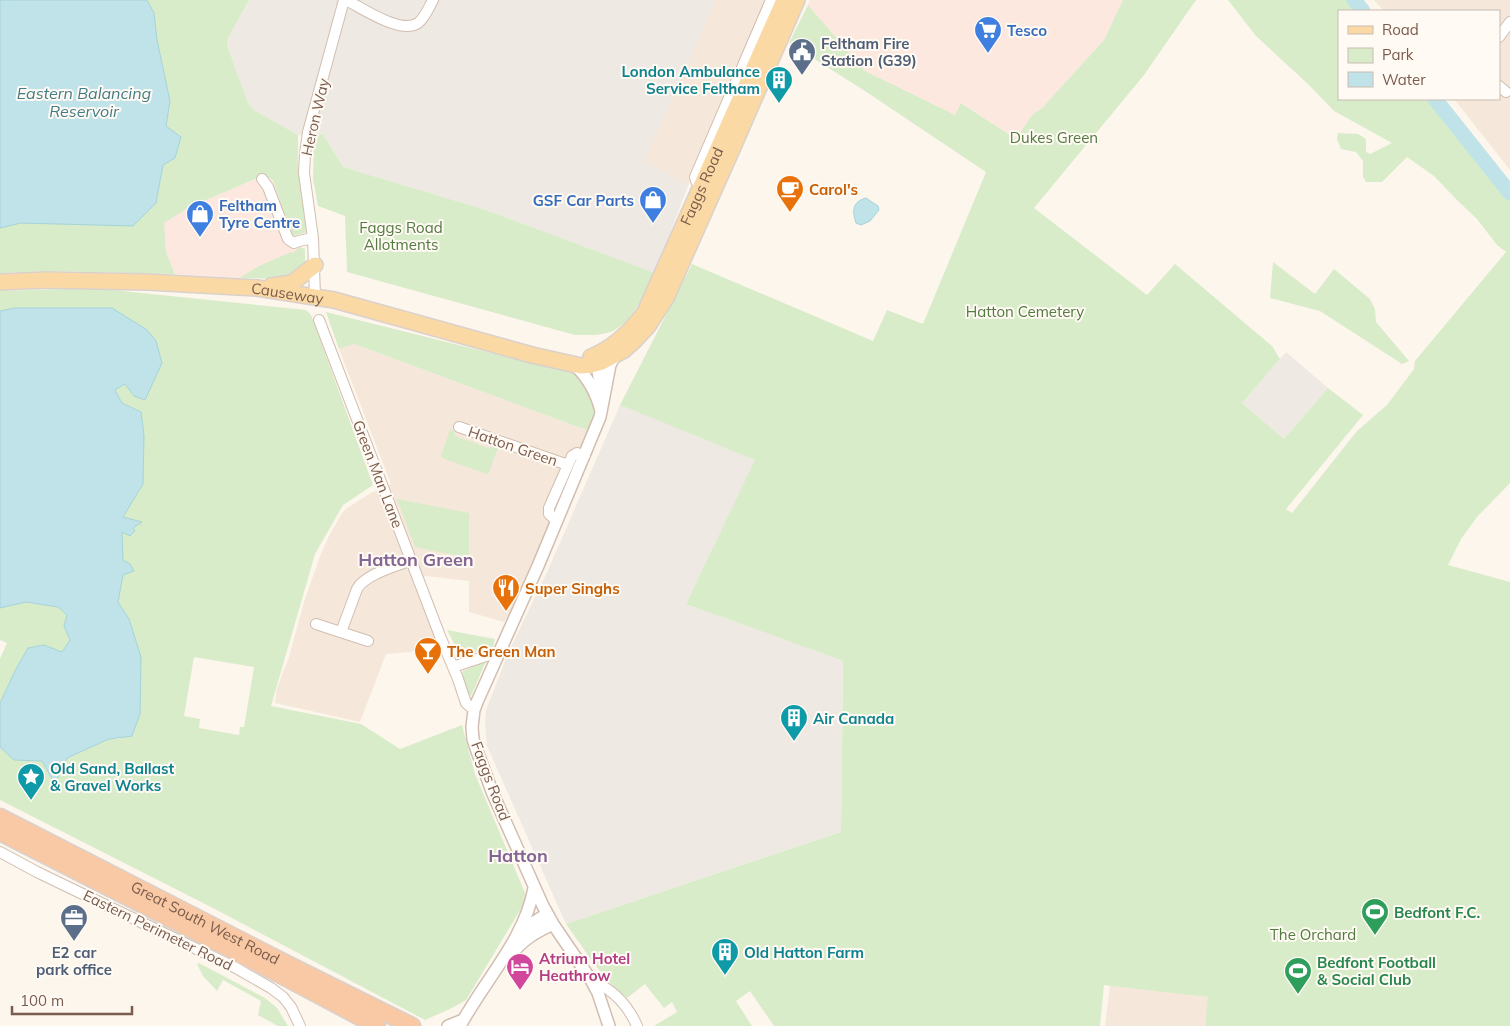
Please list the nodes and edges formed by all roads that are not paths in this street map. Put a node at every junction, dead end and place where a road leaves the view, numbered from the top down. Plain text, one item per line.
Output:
1 (345, 0) edge
2 (433, 0) edge
3 (772, 0) edge
4 (784, 0) edge
5 (797, 0) edge
6 (1510, 22) edge
7 (1500, 36) edge
8 (262, 178) dead end
9 (707, 189) junction
10 (313, 238) junction
11 (315, 265) junction
12 (0, 282) edge
13 (258, 288) junction
14 (315, 296) junction
15 (319, 320) dead end
16 (614, 357) junction
17 (596, 359) junction
18 (570, 364) junction
19 (603, 408) junction
20 (459, 427) dead end
21 (585, 455) junction
22 (568, 465) junction
23 (557, 521) junction
24 (411, 560) junction
25 (316, 624) dead end
26 (341, 632) junction
27 (368, 642) dead end
28 (498, 655) junction
29 (453, 667) junction
30 (474, 710) junction
31 (0, 817) edge
32 (0, 832) edge
33 (0, 852) edge
34 (534, 888) junction
35 (550, 919) junction
36 (519, 932) junction
37 (591, 980) junction
38 (601, 1005) junction
39 (464, 1024) edge
40 (300, 1026) edge
41 (377, 1026) edge
42 (412, 1026) edge
43 (448, 1026) edge
44 (600, 1026) edge
45 (609, 1026) edge
46 (637, 1026) edge

1 - 2 street
1 - 10 street, Heron Way
3 - 9 street
4 - 9 main road, Faggs Road
5 - 9 main road, Faggs Road
6 - 7 street
8 - 10 street
9 - 16 main road, Faggs Road
9 - 17 main road, Faggs Road
10 - 11 street, Heron Way
11 - 13 main road
11 - 14 street, Heron Way
12 - 13 main road, Causeway
13 - 14 main road, Causeway
14 - 18 main road, Causeway
15 - 24 street, Green Man Lane
16 - 17 main road, Causeway
16 - 19 street, Faggs Road
17 - 18 main road, Causeway
17 - 19 street
18 - 19 street
19 - 21 street, Faggs Road
20 - 22 street, Hatton Green
21 - 22 street
21 - 23 street, Faggs Road
22 - 23 street
23 - 28 street, Faggs Road
24 - 26 street
24 - 29 street, Green Man Lane
25 - 26 street
26 - 27 street
28 - 29 street
28 - 30 street, Faggs Road
29 - 30 street, Green Man Lane
30 - 34 street, Faggs Road
31 - 42 highway, Great South West Road
32 - 41 highway, Great South West Road
33 - 40 street, Eastern Perimeter Road
34 - 35 street, Faggs Road
34 - 36 street
35 - 36 street
35 - 37 street, Faggs Road
35 - 39 street
36 - 39 street
37 - 38 street, Faggs Road
37 - 46 street
38 - 44 street, Faggs Road
38 - 45 street, Faggs Road
39 - 43 street

